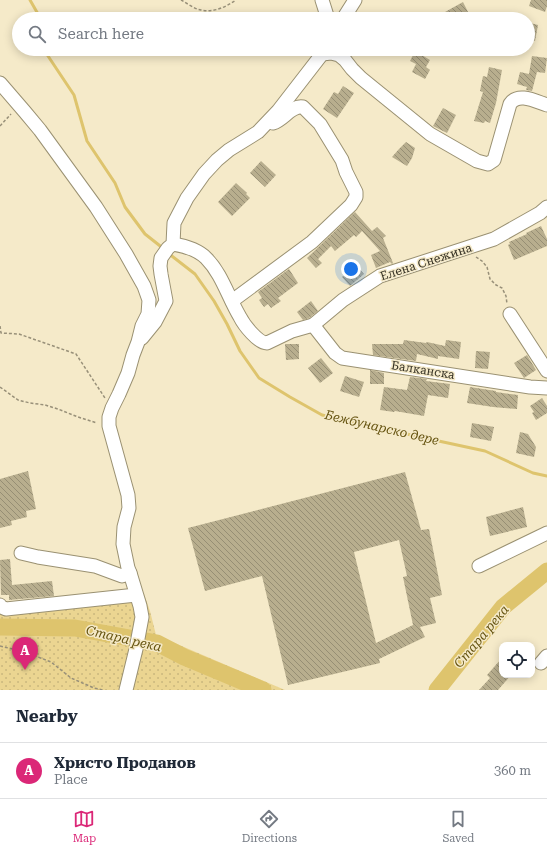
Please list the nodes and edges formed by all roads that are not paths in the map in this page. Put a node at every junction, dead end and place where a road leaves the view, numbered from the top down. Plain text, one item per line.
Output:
1 (322, 0) edge
2 (355, 0) edge
3 (326, 12) edge
4 (347, 12) edge
5 (321, 56) edge
6 (340, 56) edge
7 (0, 84) edge
8 (547, 105) edge
9 (267, 122) junction
10 (547, 207) edge
11 (167, 250) junction
12 (232, 301) junction
13 (510, 314) road end
14 (313, 325) junction
15 (138, 342) junction
16 (547, 371) edge
17 (547, 388) edge
18 (547, 533) edge
19 (21, 553) dead end
20 (478, 566) dead end
21 (130, 573) junction
22 (136, 595) junction
23 (0, 606) edge
24 (126, 690) edge

1 - 3 street
2 - 4 street
5 - 9 street
6 - 8 street
7 - 15 street
9 - 11 street
9 - 12 street
10 - 14 street, Елена Снежина
11 - 12 street
11 - 15 street
12 - 14 street, Елена Снежина
13 - 16 street
14 - 17 street, Балканска
15 - 21 street
18 - 20 street
19 - 21 street
21 - 22 street
22 - 23 street
22 - 24 street

